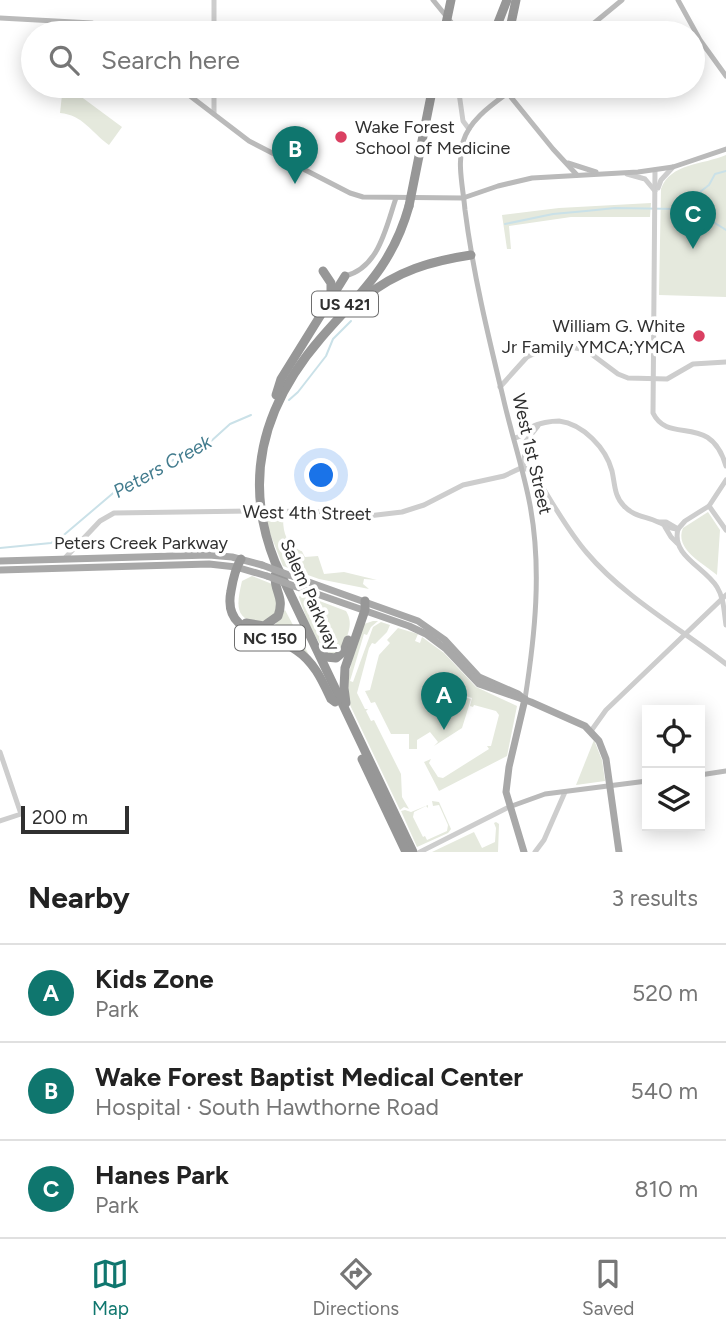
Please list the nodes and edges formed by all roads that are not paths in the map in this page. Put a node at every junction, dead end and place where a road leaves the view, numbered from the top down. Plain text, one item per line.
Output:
1 (214, 0) edge
2 (433, 0) edge
3 (445, 0) edge
4 (451, 0) edge
5 (507, 0) edge
6 (516, 0) edge
7 (622, 0) edge
8 (678, 0) edge
9 (0, 18) edge
10 (55, 21) edge
11 (214, 21) edge
12 (441, 21) edge
13 (447, 21) edge
14 (450, 21) edge
15 (499, 21) edge
16 (512, 21) edge
17 (597, 21) edge
18 (690, 21) edge
19 (705, 47) edge
20 (726, 76) edge
21 (193, 98) edge
22 (214, 98) edge
23 (425, 98) edge
24 (430, 98) edge
25 (460, 98) edge
26 (504, 98) edge
27 (511, 98) edge
28 (214, 114) junction
29 (469, 129) junction
30 (726, 149) edge
31 (563, 160) junction
32 (673, 167) junction
33 (655, 170) junction
34 (624, 173) junction
35 (602, 174) junction
36 (577, 175) junction
37 (655, 191) junction
38 (463, 198) junction
39 (656, 202) junction
40 (403, 203) junction
41 (471, 255) junction
42 (323, 271) dead end
43 (345, 275) joint
44 (331, 299) junction
45 (340, 318) junction
46 (726, 362) edge
47 (652, 379) junction
48 (500, 387) junction
49 (275, 396) junction
50 (541, 424) junction
51 (262, 437) junction
52 (514, 438) junction
53 (258, 456) junction
54 (726, 466) edge
55 (523, 467) junction
56 (726, 480) edge
57 (709, 506) junction
58 (685, 521) junction
59 (664, 524) junction
60 (678, 529) junction
61 (726, 530) edge
62 (677, 543) junction
63 (75, 548) junction
64 (65, 559) junction
65 (81, 559) junction
66 (0, 561) edge
67 (239, 565) junction
68 (65, 568) junction
69 (0, 570) edge
70 (271, 575) junction
71 (724, 597) edge
72 (363, 606) junction
73 (713, 608) junction
74 (724, 612) edge
75 (726, 625) edge
76 (687, 635) junction
77 (311, 638) junction
78 (726, 664) edge
79 (524, 699) junction
80 (335, 702) junction
81 (355, 731) junction
82 (590, 731) junction
83 (0, 752) edge
84 (726, 771) edge
85 (705, 774) edge
86 (642, 782) edge
87 (611, 786) junction
88 (565, 792) junction
89 (509, 807) junction
90 (0, 821) edge
91 (406, 852) edge
92 (418, 852) edge
93 (524, 852) edge
94 (535, 852) edge
95 (619, 852) edge

1 - 11 street
2 - 14 main road
3 - 12 highway
4 - 13 highway, bridge
5 - 15 highway
6 - 16 highway
7 - 17 main road
8 - 18 main road
9 - 10 main road
19 - 20 main road
21 - 28 main road
22 - 28 street
23 - 40 highway, Salem Parkway / US 421, bridge
24 - 40 highway, Salem Parkway / US 421, bridge
25 - 29 street
26 - 29 main road
27 - 31 main road
28 - 40 main road
29 - 38 main road, West 1st Street
30 - 32 main road
31 - 35 main road
31 - 36 main road
32 - 33 main road
32 - 39 street
33 - 34 main road
33 - 37 street
34 - 35 main road
34 - 37 street
35 - 36 main road
36 - 38 main road
37 - 39 street
38 - 40 main road
38 - 41 main road, West 1st Street
39 - 47 street
40 - 43 main road
40 - 45 highway, Salem Parkway / US 421
40 - 49 highway, Salem Parkway / US 421
41 - 45 highway
41 - 48 main road, West 1st Street
42 - 44 highway
43 - 44 highway
44 - 49 highway
45 - 51 highway, Salem Parkway / US 421
46 - 47 street
47 - 48 street
47 - 54 street
48 - 52 main road, West 1st Street
49 - 51 highway, Salem Parkway / US 421
50 - 52 street
50 - 55 street
50 - 59 street
51 - 53 highway, Salem Parkway / US 421
52 - 55 main road, West 1st Street
53 - 70 highway, Salem Parkway / US 421
53 - 77 highway, Salem Parkway / US 421
55 - 63 street, West 4th Street, bridge
55 - 76 street
55 - 79 main road, West 1st Street
56 - 57 street
57 - 58 street
57 - 61 street
58 - 59 street
58 - 60 street
59 - 60 street
59 - 62 street
60 - 62 street
62 - 71 street
63 - 64 street
63 - 65 main road
64 - 65 main road, Peters Creek Parkway
64 - 66 main road, Peters Creek Parkway
64 - 68 street
65 - 67 main road, Peters Creek Parkway
67 - 68 main road, Peters Creek Parkway
67 - 70 main road, Peters Creek Parkway
67 - 70 highway
67 - 72 main road, Peters Creek Parkway, bridge
67 - 80 highway, NC 150
68 - 69 main road, Peters Creek Parkway
70 - 72 main road, Peters Creek Parkway, bridge
70 - 80 highway, Salem Parkway / US 421
71 - 73 street
71 - 74 street
72 - 77 highway
72 - 79 main road, Peters Creek Parkway
72 - 81 highway
73 - 74 street
73 - 76 street
74 - 75 street
76 - 78 street
76 - 82 street
77 - 81 highway, Salem Parkway / US 421
79 - 82 main road, Peters Creek Parkway
79 - 89 main road, West 1st Street
80 - 91 highway, Salem Parkway / US 421
81 - 92 highway, Salem Parkway / US 421
82 - 87 main road
83 - 90 street
84 - 85 main road
86 - 87 main road
87 - 88 main road
87 - 95 main road
88 - 89 main road
88 - 94 street
89 - 92 street
89 - 93 main road, West 1st Street

